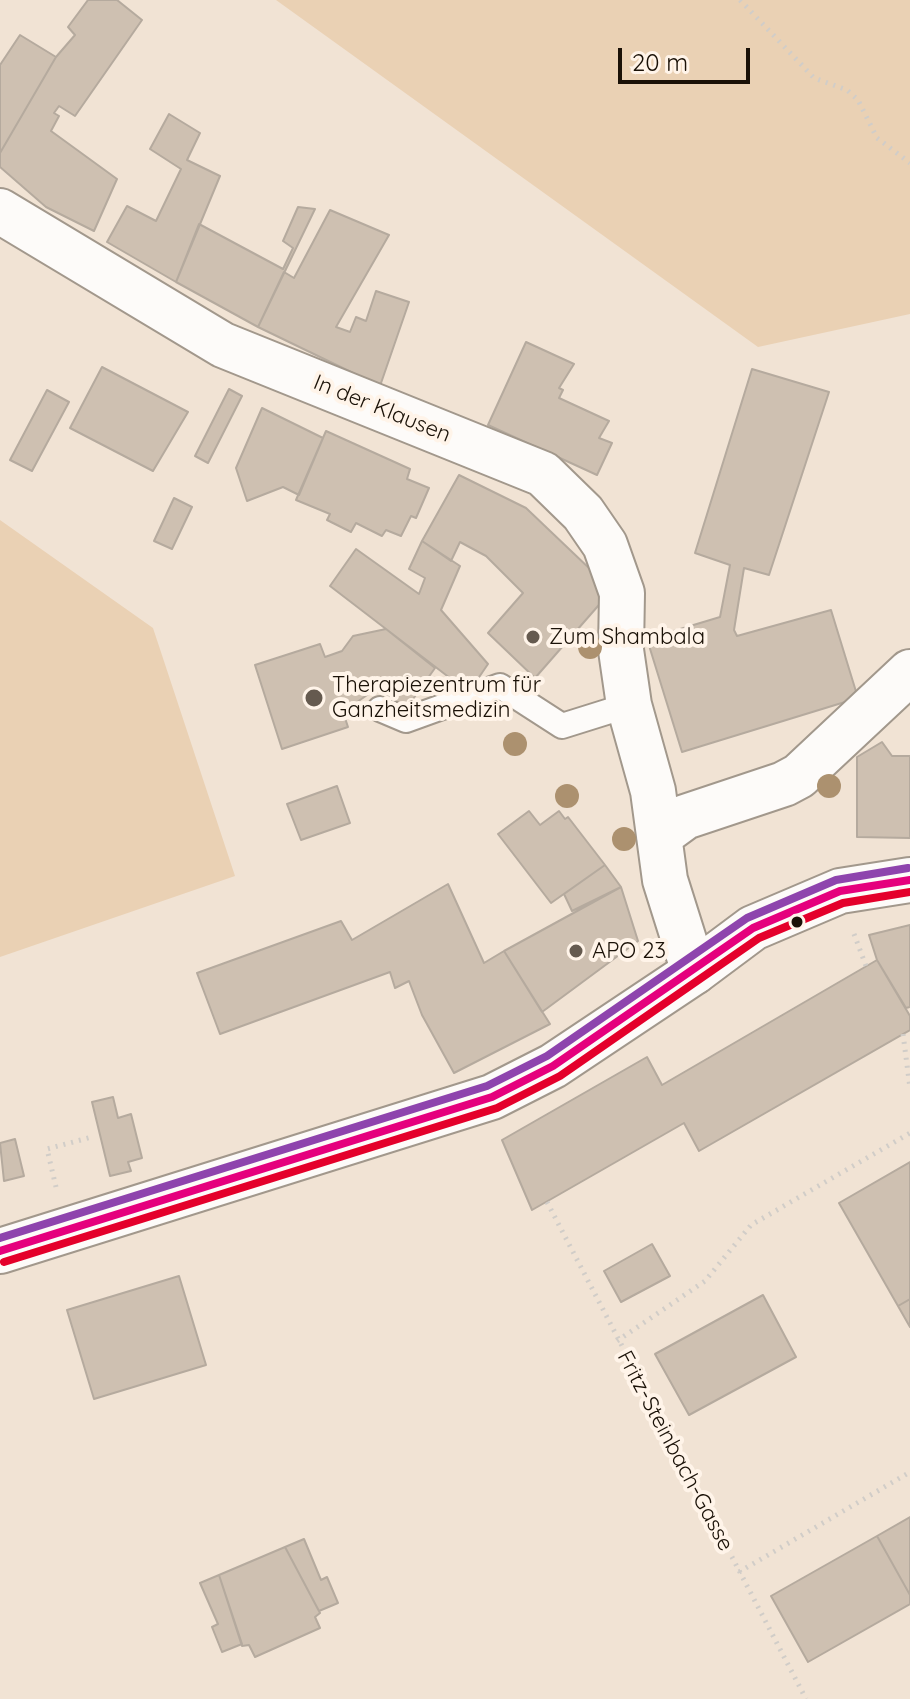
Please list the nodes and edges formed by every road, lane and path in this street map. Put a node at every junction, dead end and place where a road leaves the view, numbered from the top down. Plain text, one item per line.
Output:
1 (740, 0) edge
2 (910, 163) edge
3 (0, 211) edge
4 (910, 672) edge
5 (629, 705) junction
6 (380, 709) dead end
7 (659, 836) junction
8 (910, 880) edge
9 (853, 934) dead end
10 (866, 966) dead end
11 (694, 972) junction
12 (903, 1034) dead end
13 (910, 1088) edge
14 (910, 1133) edge
15 (92, 1137) dead end
16 (51, 1189) dead end
17 (547, 1202) dead end
18 (0, 1251) edge
19 (617, 1341) junction
20 (910, 1472) edge
21 (739, 1572) junction
22 (806, 1699) edge

1 - 2 path
3 - 5 street, In der Klausen
4 - 7 street
5 - 6 lane
5 - 7 street, In der Klausen
7 - 11 street, In der Klausen
8 - 11 street
9 - 10 path
11 - 18 street
12 - 13 path
14 - 19 path
15 - 16 path
17 - 19 path, Fritz-Steinbach-Gasse
19 - 21 path, Fritz-Steinbach-Gasse
20 - 21 path
21 - 22 path, Fritz-Steinbach-Gasse

